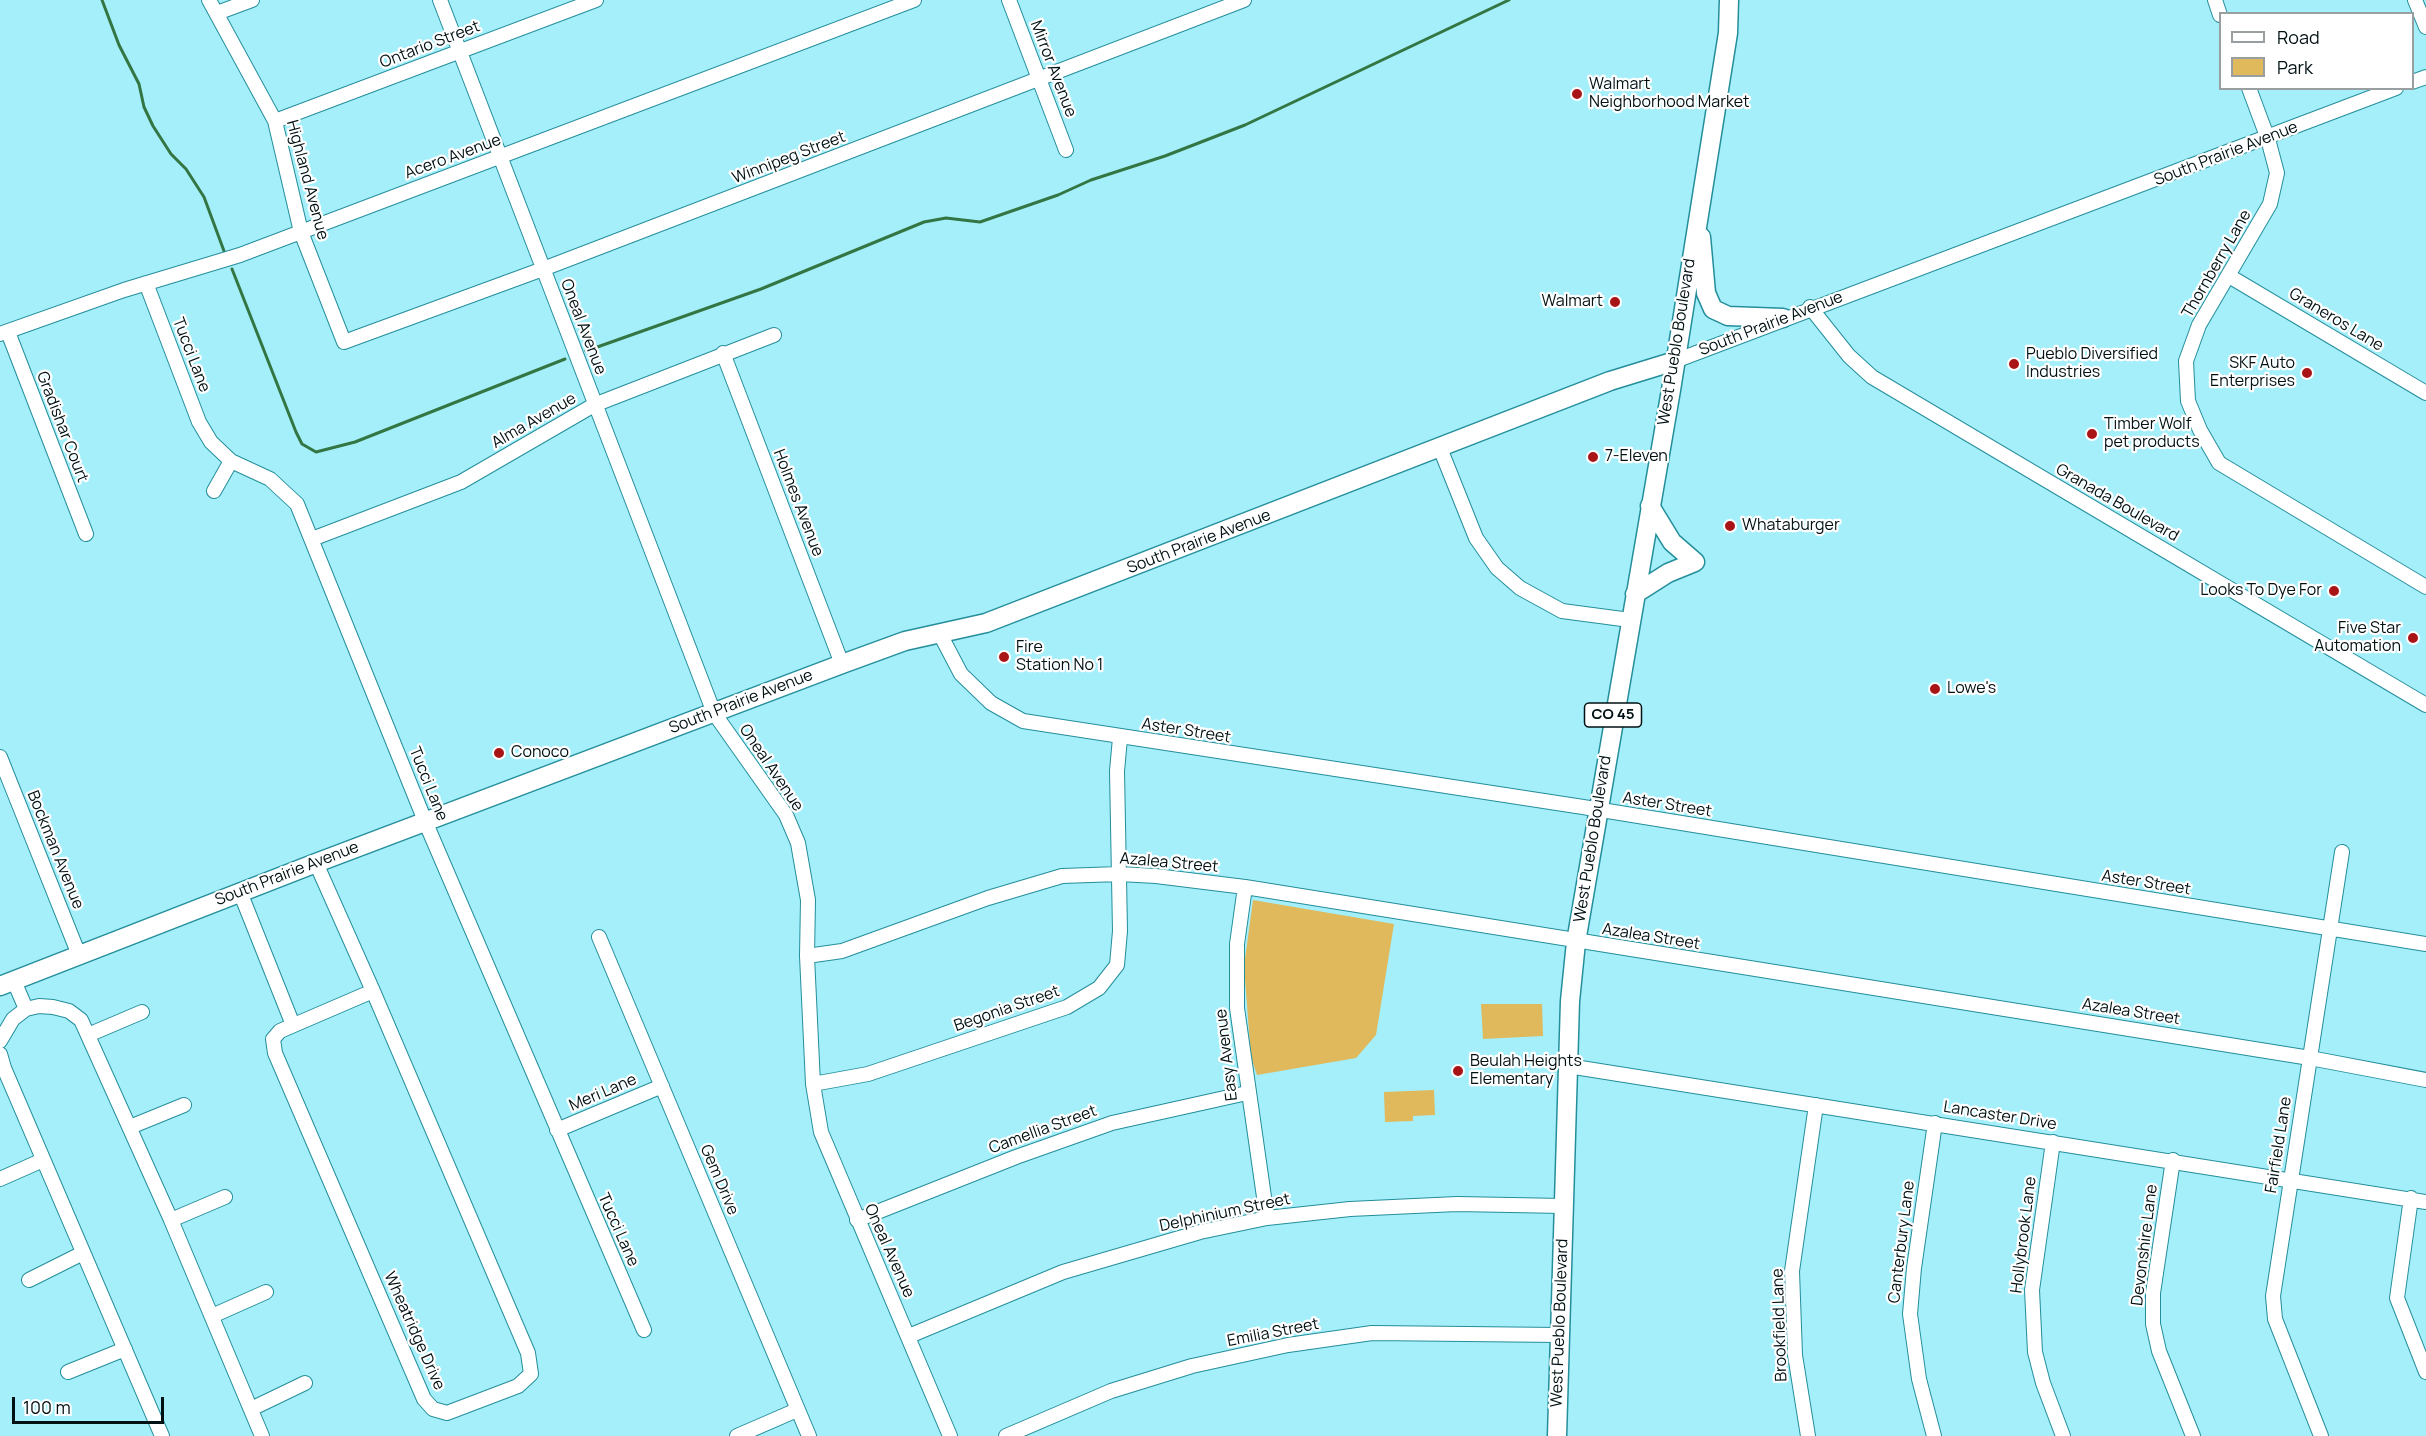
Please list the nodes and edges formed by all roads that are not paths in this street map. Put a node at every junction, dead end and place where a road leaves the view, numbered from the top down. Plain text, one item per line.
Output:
1 (209, 0) edge
2 (252, 0) edge
3 (440, 0) edge
4 (596, 0) edge
5 (914, 0) edge
6 (1009, 0) edge
7 (1244, 0) edge
8 (1729, 0) edge
9 (2415, 0) edge
10 (217, 14) junction
11 (2426, 27) edge
12 (460, 52) junction
13 (1039, 81) junction
14 (2250, 90) edge
15 (2391, 90) edge
16 (275, 121) junction
17 (2268, 139) junction
18 (1066, 150) dead end
19 (500, 158) junction
20 (1698, 210) junction
21 (301, 232) junction
22 (543, 269) junction
23 (2229, 276) junction
24 (146, 283) junction
25 (1810, 308) junction
26 (1783, 318) junction
27 (4, 333) edge
28 (774, 335) dead end
29 (344, 342) joint
30 (723, 353) junction
31 (1675, 361) junction
32 (2426, 393) edge
33 (594, 405) junction
34 (1440, 448) junction
35 (231, 461) junction
36 (214, 491) dead end
37 (1650, 506) junction
38 (86, 534) dead end
39 (312, 539) junction
40 (2426, 587) edge
41 (1635, 594) junction
42 (1630, 620) junction
43 (940, 634) junction
44 (842, 664) junction
45 (2426, 705) edge
46 (714, 714) junction
47 (1120, 738) junction
48 (0, 757) edge
49 (1598, 811) junction
50 (425, 821) junction
51 (2342, 852) dead end
52 (316, 863) junction
53 (1119, 874) junction
54 (1245, 887) junction
55 (240, 892) junction
56 (2329, 929) junction
57 (599, 937) dead end
58 (1576, 942) junction
59 (2426, 944) edge
60 (79, 955) junction
61 (807, 956) junction
62 (7, 983) edge
63 (374, 991) junction
64 (26, 1009) junction
65 (142, 1012) dead end
66 (293, 1024) junction
67 (88, 1035) junction
68 (0, 1041) edge
69 (0, 1054) edge
70 (2310, 1058) junction
71 (1568, 1066) junction
72 (2, 1069) edge
73 (2426, 1080) edge
74 (813, 1084) junction
75 (662, 1086) junction
76 (1247, 1093) junction
77 (184, 1105) dead end
78 (1816, 1105) junction
79 (1935, 1123) junction
80 (130, 1127) junction
81 (557, 1130) junction
82 (2053, 1142) junction
83 (43, 1160) junction
84 (2173, 1160) junction
85 (0, 1179) edge
86 (2291, 1179) junction
87 (225, 1197) dead end
88 (2411, 1198) junction
89 (2426, 1202) edge
90 (1564, 1206) junction
91 (1268, 1218) junction
92 (171, 1220) junction
93 (856, 1220) junction
94 (83, 1253) junction
95 (29, 1280) dead end
96 (266, 1292) dead end
97 (212, 1316) junction
98 (644, 1330) dead end
99 (1559, 1335) junction
100 (909, 1336) junction
101 (125, 1348) junction
102 (68, 1372) dead end
103 (2426, 1372) edge
104 (304, 1383) dead end
105 (251, 1409) junction
106 (797, 1410) junction
107 (162, 1436) edge
108 (262, 1436) edge
109 (737, 1436) edge
110 (809, 1436) edge
111 (950, 1436) edge
112 (1006, 1436) edge
113 (1557, 1436) edge
114 (1808, 1436) edge
115 (1934, 1436) edge
116 (2064, 1436) edge
117 (2193, 1436) edge
118 (2321, 1436) edge

1 - 10 street, Highland Avenue
2 - 10 street
3 - 12 street, Oneal Avenue
4 - 12 street, Ontario Street
5 - 19 street, Acero Avenue
6 - 13 street, Mirror Avenue
7 - 13 street, Winnipeg Street
8 - 20 main road, West Pueblo Boulevard / CO 45
9 - 11 street
10 - 16 street, Highland Avenue
12 - 16 street, Ontario Street
12 - 19 street, Oneal Avenue
13 - 18 street, Mirror Avenue
13 - 22 street, Winnipeg Street
14 - 17 street, Thornberry Lane
15 - 17 street, South Prairie Avenue
16 - 21 street, Highland Avenue
17 - 23 street, Thornberry Lane
17 - 25 street, South Prairie Avenue
19 - 21 street, Acero Avenue
19 - 22 street, Oneal Avenue
20 - 26 main road
20 - 31 main road, West Pueblo Boulevard / CO 45
21 - 24 street, Acero Avenue
21 - 29 street, Highland Avenue
22 - 29 street, Winnipeg Street
22 - 33 street, Oneal Avenue
23 - 32 street, Graneros Lane
23 - 40 street, Thornberry Lane
24 - 27 street, Acero Avenue
24 - 35 street, Tucci Lane
25 - 26 street, South Prairie Avenue
25 - 45 street, Granada Boulevard
26 - 31 street, South Prairie Avenue
27 - 38 street, Gradishar Court
28 - 30 street, Alma Avenue
30 - 33 street, Alma Avenue
30 - 44 street, Holmes Avenue
31 - 34 main road, South Prairie Avenue
31 - 37 main road, West Pueblo Boulevard / CO 45
33 - 39 street, Alma Avenue
33 - 46 street, Oneal Avenue
34 - 42 street
34 - 43 main road, South Prairie Avenue
35 - 36 street
35 - 39 street, Tucci Lane
37 - 41 main road, West Pueblo Boulevard / CO 45
37 - 41 main road
39 - 50 street, Tucci Lane
41 - 42 main road, West Pueblo Boulevard / CO 45
42 - 49 main road, West Pueblo Boulevard / CO 45
43 - 44 main road, South Prairie Avenue
43 - 47 street, Aster Street
44 - 46 main road, South Prairie Avenue
46 - 50 main road, South Prairie Avenue
46 - 61 street, Oneal Avenue
47 - 49 street, Aster Street
47 - 53 street, Begonia Street
48 - 60 street, Bockman Avenue
49 - 56 street, Aster Street
49 - 58 main road, West Pueblo Boulevard / CO 45
50 - 52 main road, South Prairie Avenue
50 - 81 street, Tucci Lane
51 - 56 street, Fairfield Lane
52 - 55 main road, South Prairie Avenue
52 - 63 street, Wheatridge Drive
53 - 54 street, Azalea Street
53 - 61 street, Azalea Street
53 - 74 street, Begonia Street
54 - 58 street, Azalea Street
54 - 76 street, Easy Avenue
55 - 60 main road, South Prairie Avenue
55 - 66 street
56 - 59 street, Aster Street
56 - 70 street, Fairfield Lane
57 - 75 street, Gem Drive
58 - 70 street, Azalea Street
58 - 71 main road, West Pueblo Boulevard / CO 45
60 - 62 main road, South Prairie Avenue
61 - 74 street, Oneal Avenue
62 - 64 street
63 - 66 street, Wheatridge Drive
63 - 66 street, Wheatridge Drive
64 - 67 street
64 - 68 street
65 - 67 street
67 - 80 street
69 - 72 street
70 - 73 street, Azalea Street
70 - 86 street, Fairfield Lane
71 - 78 street, Lancaster Drive
71 - 90 main road, West Pueblo Boulevard / CO 45
72 - 83 street
74 - 93 street, Oneal Avenue
75 - 81 street, Meri Lane
75 - 106 street, Gem Drive
76 - 91 street, Easy Avenue
76 - 93 street, Camellia Street
77 - 80 street
78 - 79 street, Lancaster Drive
78 - 114 street, Brookfield Lane
79 - 82 street, Lancaster Drive
79 - 115 street, Canterbury Lane
80 - 92 street
81 - 98 street, Tucci Lane
82 - 84 street, Lancaster Drive
82 - 116 street, Hollybrook Lane
83 - 85 street
83 - 94 street
84 - 86 street, Lancaster Drive
84 - 117 street, Devonshire Lane
86 - 88 street, Lancaster Drive
86 - 118 street, Fairfield Lane
87 - 92 street
88 - 89 street, Lancaster Drive
88 - 103 street
90 - 91 street, Delphinium Street
90 - 99 main road, West Pueblo Boulevard / CO 45
91 - 100 street, Delphinium Street
92 - 97 street
93 - 100 street, Oneal Avenue
94 - 95 street
94 - 101 street
96 - 97 street
97 - 105 street
99 - 112 street, Emilia Street
99 - 113 main road, West Pueblo Boulevard / CO 45
100 - 111 street, Oneal Avenue
101 - 102 street
101 - 107 street
104 - 105 street
105 - 108 street
106 - 109 street
106 - 110 street, Gem Drive

